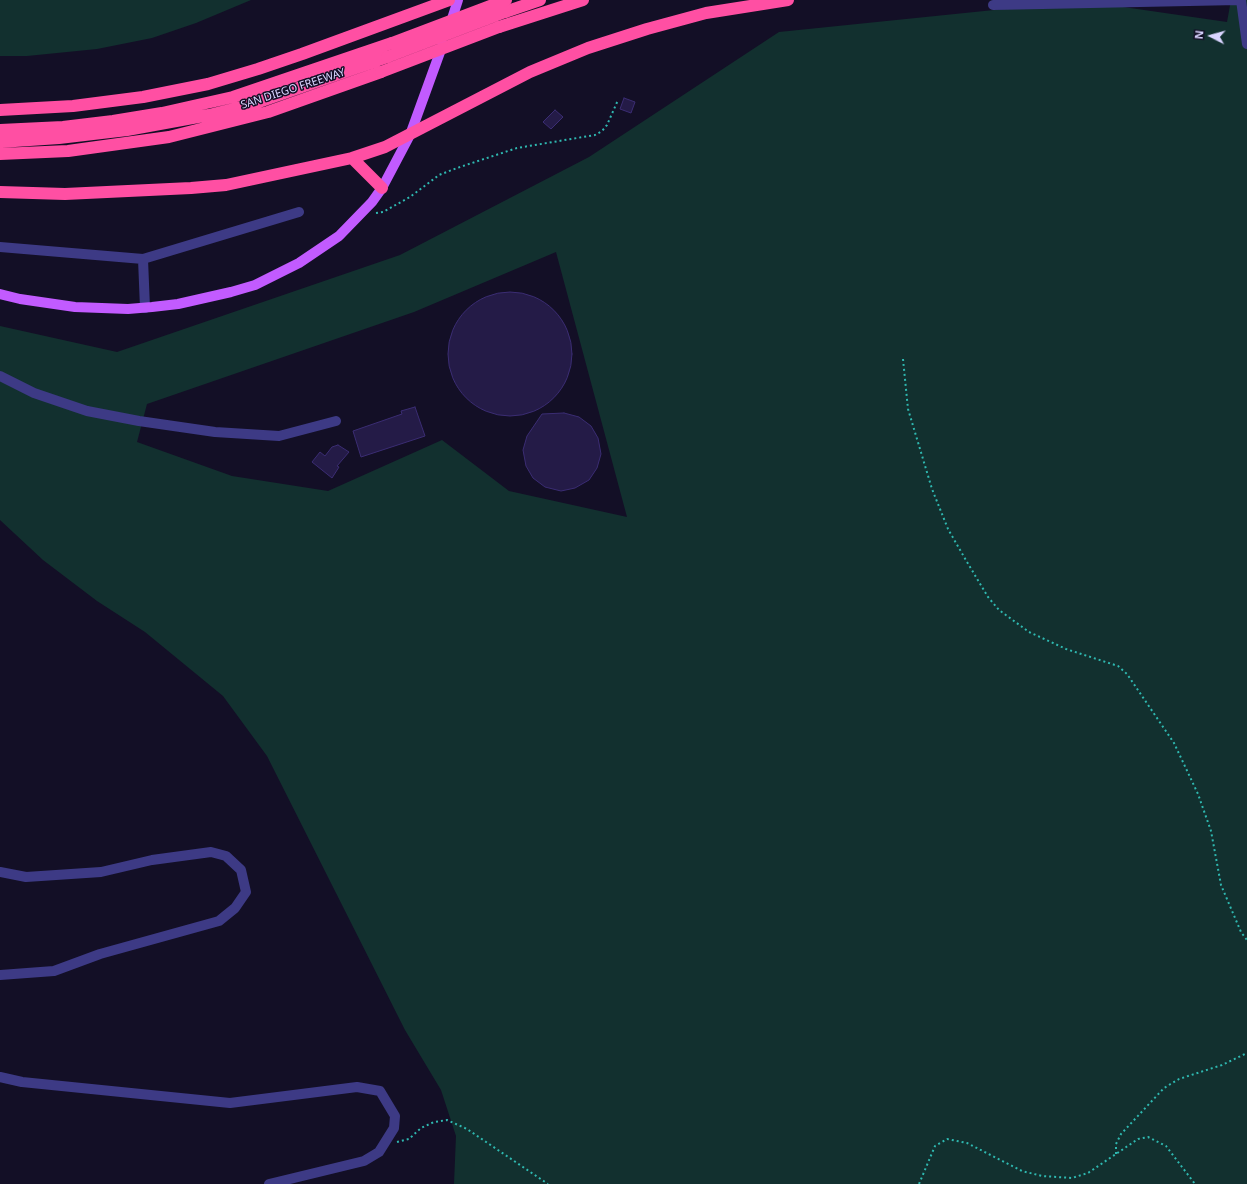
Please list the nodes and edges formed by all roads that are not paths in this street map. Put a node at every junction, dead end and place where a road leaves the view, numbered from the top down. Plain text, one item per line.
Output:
1 (449, 0) edge
2 (458, 0) edge
3 (540, 0) edge
4 (583, 0) edge
5 (788, 0) edge
6 (1240, 0) edge
7 (993, 5) dead end
8 (506, 6) edge
9 (1247, 44) edge
10 (0, 110) edge
11 (0, 130) edge
12 (410, 135) junction
13 (0, 142) edge
14 (0, 154) edge
15 (352, 158) junction
16 (382, 188) junction
17 (0, 192) edge
18 (299, 212) dead end
19 (0, 247) edge
20 (143, 259) junction
21 (0, 294) edge
22 (146, 308) junction
23 (0, 376) edge
24 (336, 421) dead end
25 (0, 872) edge
26 (0, 975) edge
27 (0, 1077) edge
28 (269, 1184) edge

1 - 10 highway
2 - 12 main road
3 - 8 highway
4 - 14 highway, SAN DIEGO FREEWAY, bridge
5 - 12 highway
6 - 7 lane
6 - 9 lane
8 - 11 highway, bridge
8 - 13 highway, bridge
12 - 15 highway
12 - 16 main road
15 - 16 highway
15 - 17 highway
16 - 22 main road
18 - 20 lane
19 - 20 lane
20 - 22 lane
21 - 22 main road
23 - 24 lane
25 - 26 lane
27 - 28 lane

